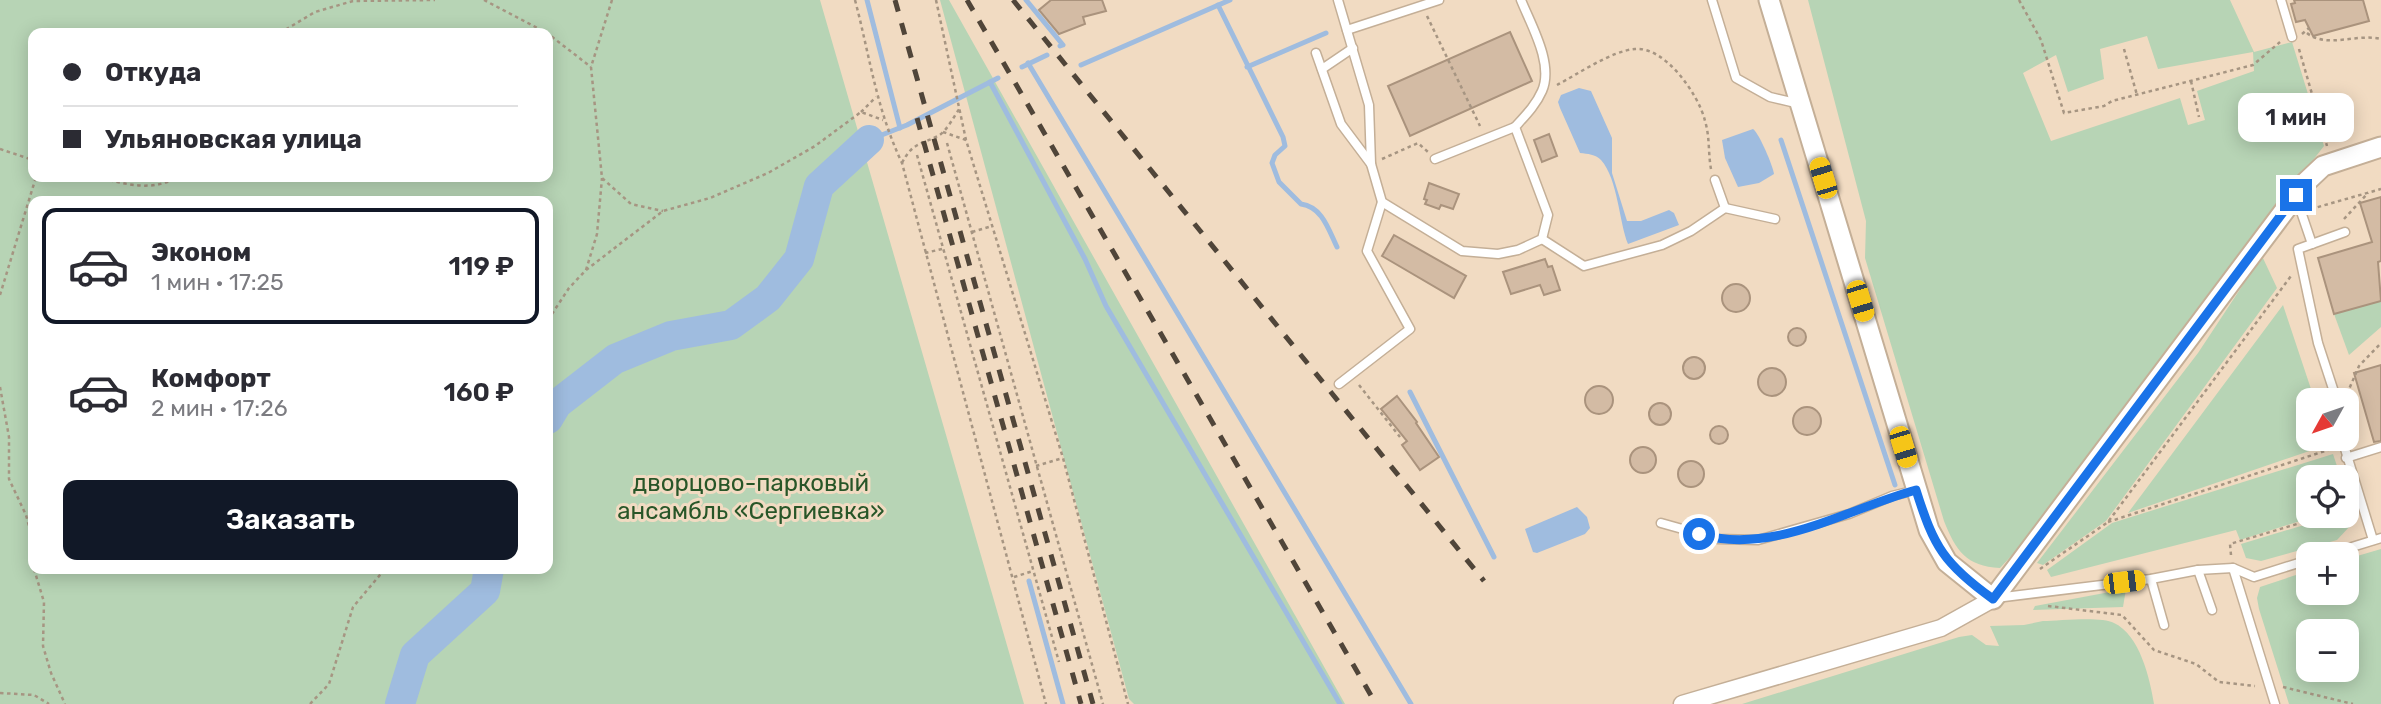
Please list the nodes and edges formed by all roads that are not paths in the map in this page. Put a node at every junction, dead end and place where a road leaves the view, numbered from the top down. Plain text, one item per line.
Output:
1 (1338, 0) edge
2 (1439, 0) edge
3 (1521, 0) edge
4 (1712, 0) edge
5 (1769, 0) edge
6 (2281, 0) edge
7 (1347, 30) junction
8 (2294, 39) road end
9 (1353, 48) junction
10 (1316, 52) dead end
11 (1322, 69) junction
12 (1800, 104) junction
13 (1515, 127) junction
14 (2381, 147) edge
15 (1435, 159) road end
16 (1371, 164) junction
17 (1715, 180) road end
18 (1382, 202) junction
19 (2298, 203) junction
20 (1725, 208) junction
21 (1775, 219) dead end
22 (2345, 232) dead end
23 (1542, 239) junction
24 (2312, 244) junction
25 (1339, 384) dead end
26 (2333, 388) edge
27 (2381, 447) edge
28 (2345, 452) edge
29 (2346, 457) junction
30 (1916, 490) junction
31 (1661, 523) dead end
32 (2377, 539) edge
33 (2359, 545) edge
34 (2296, 564) edge
35 (2233, 568) junction
36 (2198, 570) junction
37 (2151, 579) junction
38 (1993, 599) junction
39 (2211, 610) dead end
40 (2164, 625) dead end
41 (1682, 704) edge
42 (2275, 704) edge

1 - 7 lane
2 - 7 lane
3 - 13 lane
4 - 12 lane
5 - 12 street
6 - 8 lane
7 - 9 lane
9 - 11 lane
9 - 16 lane
10 - 11 lane
11 - 16 lane
12 - 30 street
13 - 15 lane
13 - 23 lane
14 - 19 street
16 - 18 lane
17 - 20 lane
18 - 23 lane
18 - 25 lane
19 - 24 lane
19 - 38 street
20 - 21 lane
20 - 23 lane
22 - 24 lane
24 - 26 lane
27 - 29 lane
28 - 29 lane
29 - 32 lane
30 - 31 lane
30 - 38 street
32 - 33 lane
34 - 35 lane
35 - 36 lane
35 - 42 lane
36 - 37 lane
36 - 39 lane
37 - 38 lane
37 - 40 lane
38 - 41 street

